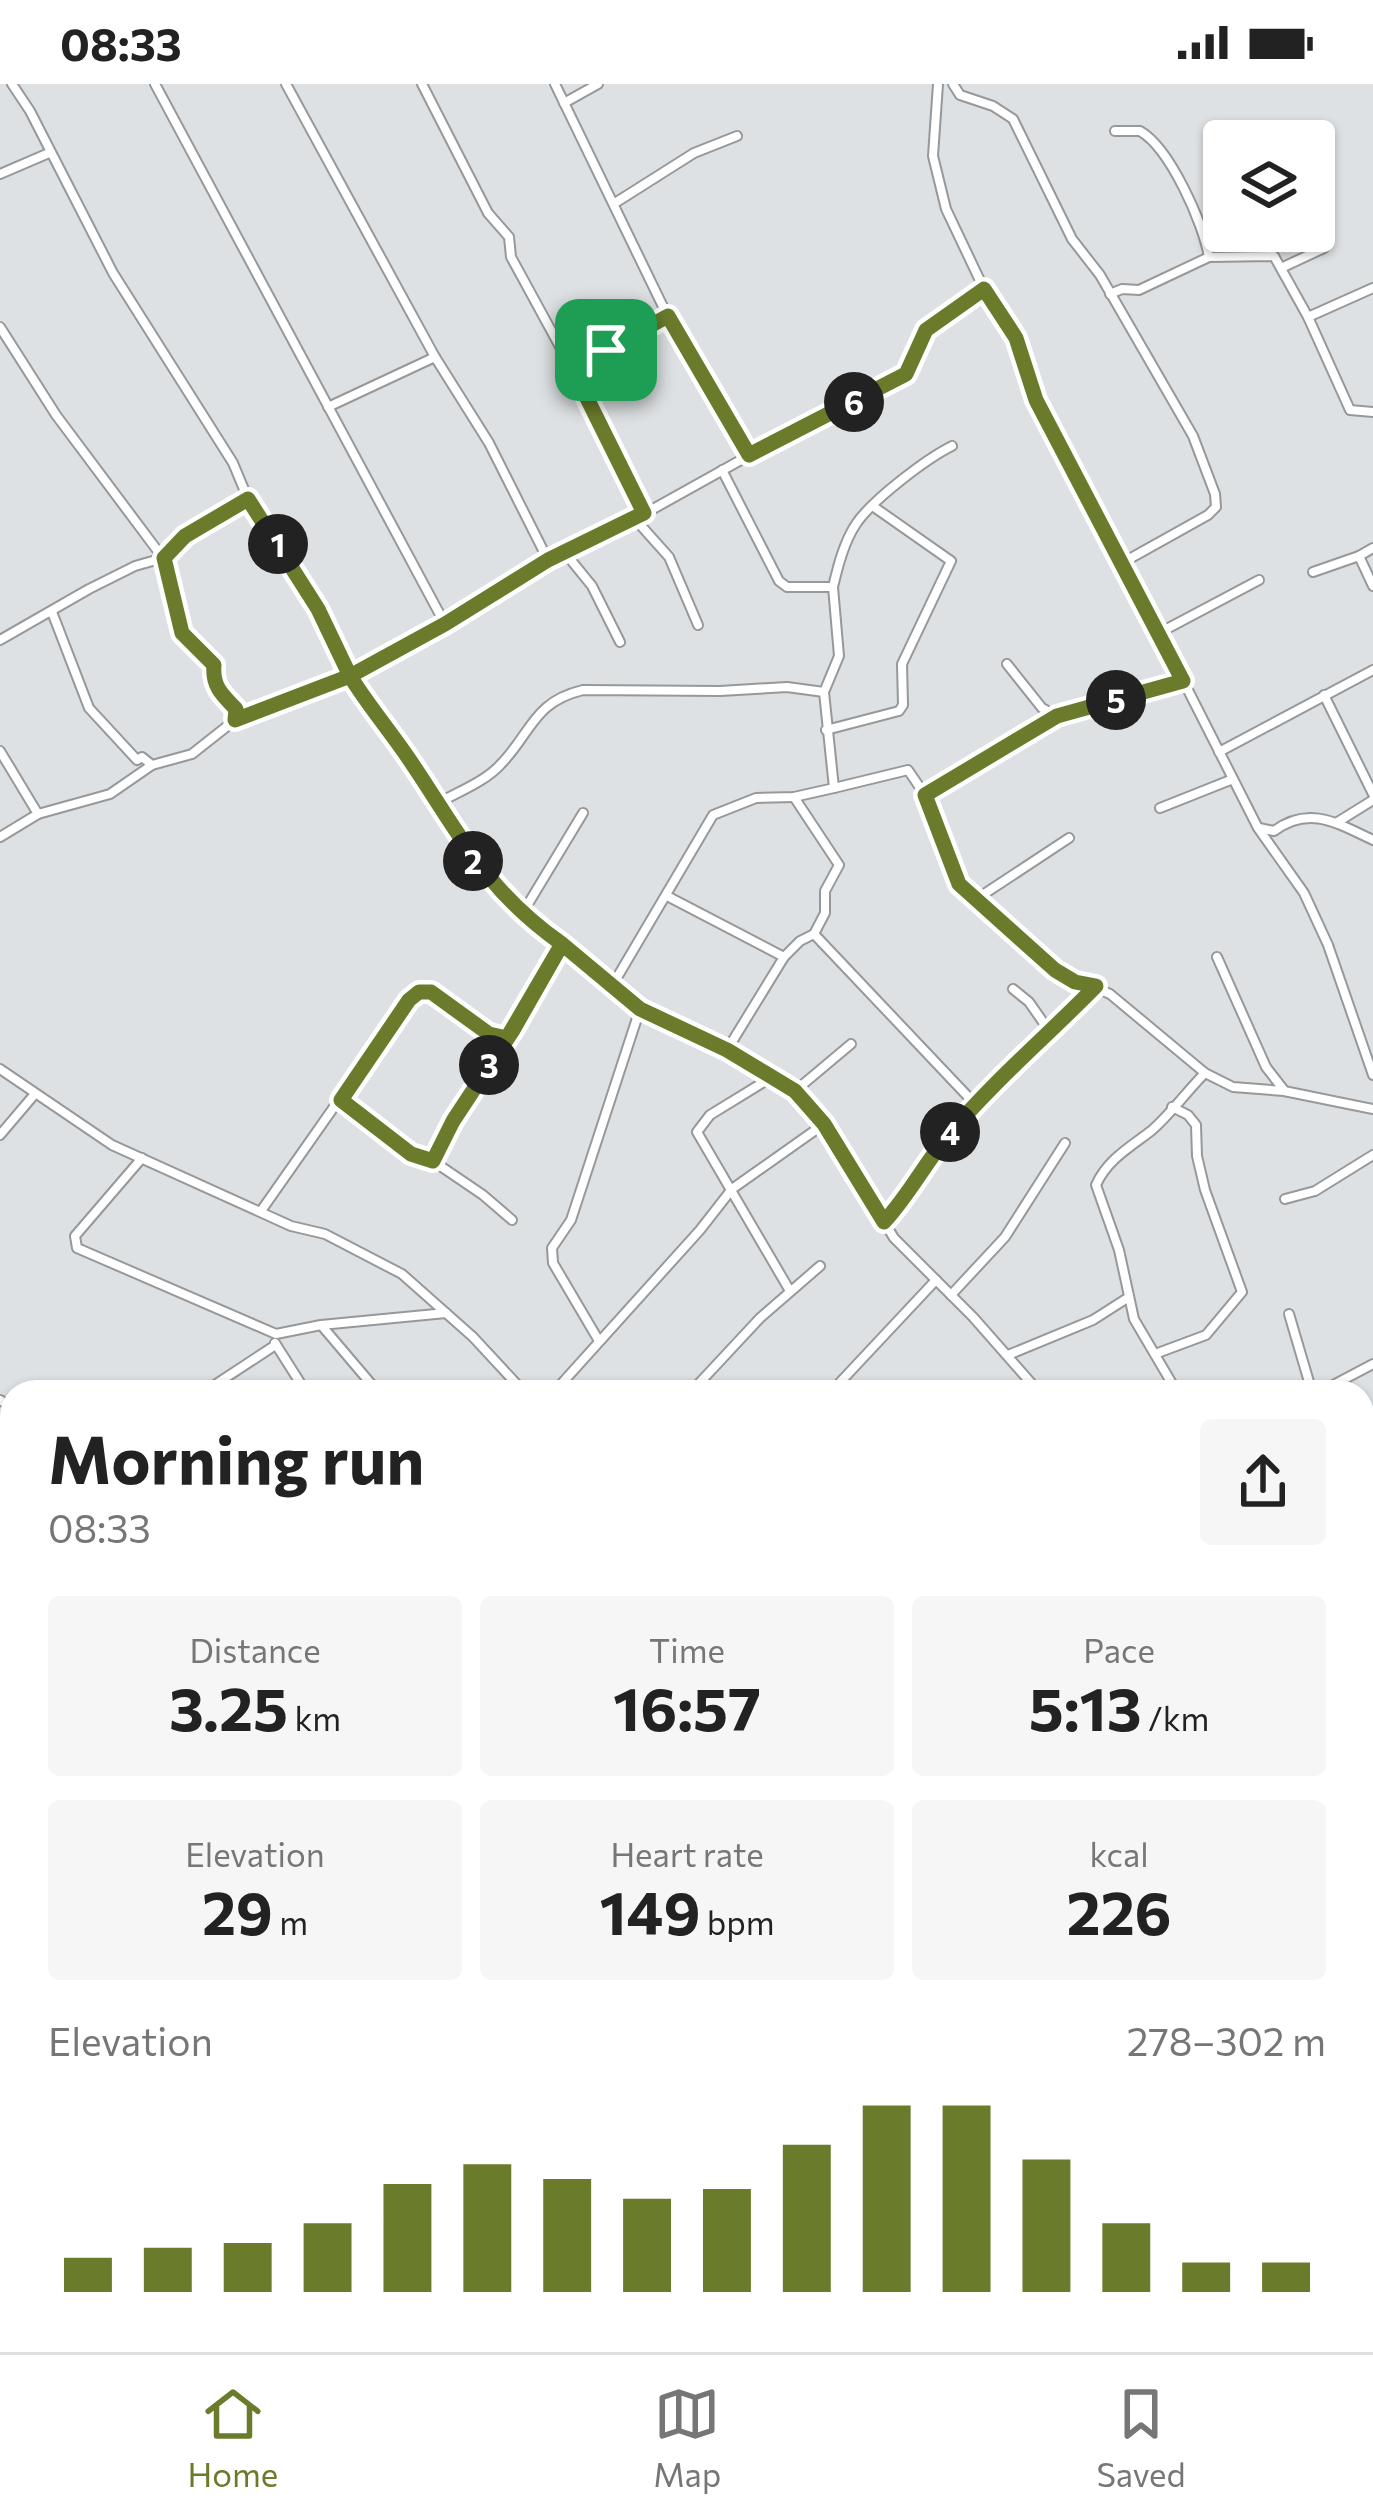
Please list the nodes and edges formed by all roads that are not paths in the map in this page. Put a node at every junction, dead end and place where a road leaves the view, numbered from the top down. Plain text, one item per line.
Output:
1 (12, 84) edge
2 (155, 84) edge
3 (286, 84) edge
4 (422, 84) edge
5 (555, 84) edge
6 (598, 84) edge
7 (938, 84) edge
8 (952, 84) edge
9 (564, 103) junction
10 (1115, 131) dead end
11 (737, 136) dead end
12 (49, 153) junction
13 (0, 173) edge
14 (615, 203) junction
15 (1315, 252) edge
16 (1209, 257) junction
17 (1281, 268) junction
18 (984, 289) junction
19 (1373, 289) edge
20 (1110, 294) junction
21 (668, 316) junction
22 (1307, 317) junction
23 (0, 327) edge
24 (435, 357) junction
25 (571, 366) junction
26 (328, 407) junction
27 (1370, 413) edge
28 (1373, 426) edge
29 (952, 446) dead end
30 (749, 455) junction
31 (722, 470) junction
32 (248, 499) junction
33 (874, 507) junction
34 (644, 513) junction
35 (634, 519) junction
36 (1373, 548) edge
37 (566, 554) junction
38 (1359, 556) junction
39 (164, 558) junction
40 (548, 560) junction
41 (1122, 563) junction
42 (1313, 572) dead end
43 (1259, 580) dead end
44 (1373, 586) edge
45 (833, 587) junction
46 (52, 612) junction
47 (445, 624) junction
48 (698, 625) dead end
49 (1159, 633) junction
50 (0, 640) edge
51 (620, 642) dead end
52 (1007, 664) dead end
53 (1373, 670) edge
54 (350, 676) junction
55 (1183, 681) junction
56 (824, 692) junction
57 (1324, 695) junction
58 (1057, 716) junction
59 (235, 720) junction
60 (826, 730) junction
61 (0, 751) edge
62 (1219, 752) junction
63 (152, 765) junction
64 (1233, 779) junction
65 (834, 788) junction
66 (925, 795) junction
67 (794, 797) junction
68 (1373, 797) edge
69 (436, 804) junction
70 (1160, 808) dead end
71 (583, 812) dead end
72 (38, 814) junction
73 (1335, 824) junction
74 (1258, 828) junction
75 (0, 837) edge
76 (1069, 838) dead end
77 (1373, 840) edge
78 (667, 896) junction
79 (975, 900) junction
80 (522, 914) junction
81 (814, 934) junction
82 (562, 944) junction
83 (784, 956) junction
84 (1216, 957) dead end
85 (612, 986) junction
86 (1096, 986) junction
87 (1013, 989) dead end
88 (640, 1009) junction
89 (1050, 1032) junction
90 (507, 1038) junction
91 (851, 1044) dead end
92 (727, 1050) junction
93 (0, 1069) edge
94 (1204, 1073) junction
95 (1373, 1075) edge
96 (772, 1076) junction
97 (1284, 1090) junction
98 (795, 1091) junction
99 (34, 1095) junction
100 (341, 1100) junction
101 (975, 1104) junction
102 (1172, 1107) junction
103 (1373, 1109) edge
104 (824, 1124) junction
105 (0, 1135) edge
106 (1065, 1143) dead end
107 (1373, 1155) edge
108 (142, 1158) junction
109 (433, 1161) junction
110 (732, 1189) junction
111 (1285, 1199) dead end
112 (261, 1211) junction
113 (512, 1220) dead end
114 (884, 1222) junction
115 (820, 1266) dead end
116 (936, 1280) junction
117 (790, 1291) junction
118 (951, 1295) junction
119 (1129, 1298) junction
120 (447, 1313) junction
121 (1289, 1314) dead end
122 (321, 1325) junction
123 (276, 1334) junction
124 (598, 1341) junction
125 (274, 1346) junction
126 (1155, 1354) junction
127 (1008, 1355) junction
128 (1373, 1364) edge
129 (222, 1380) edge
130 (297, 1380) edge
131 (368, 1380) edge
132 (512, 1380) edge
133 (564, 1380) edge
134 (703, 1380) edge
135 (842, 1380) edge
136 (1029, 1380) edge
137 (1170, 1380) edge
138 (1312, 1380) edge
139 (1340, 1380) edge

1 - 12 street
2 - 26 street
3 - 24 street
4 - 25 street
5 - 9 street
6 - 9 street
7 - 18 street
8 - 20 street
9 - 14 street
10 - 16 street
11 - 14 street
12 - 13 street
12 - 32 street
14 - 21 street
15 - 17 street
16 - 17 street
16 - 20 street
17 - 22 street
18 - 30 street
18 - 41 street
19 - 22 street
20 - 41 street
21 - 25 street
21 - 30 street
22 - 27 street
23 - 39 street
24 - 26 street
24 - 40 street
25 - 34 street
26 - 47 street
27 - 28 street
29 - 33 street
30 - 31 street
31 - 34 street
31 - 45 street
32 - 39 street
32 - 54 street
33 - 45 street
33 - 60 street
34 - 35 street
35 - 37 street
35 - 48 street
36 - 38 street
37 - 40 street
37 - 51 street
38 - 42 street
38 - 44 street
39 - 46 street
39 - 59 street
40 - 47 street
41 - 49 street
43 - 49 street
45 - 56 street
46 - 50 street
46 - 63 street
47 - 54 street
49 - 55 street
52 - 58 street
53 - 57 street
54 - 59 street
54 - 69 street
55 - 58 street
55 - 62 street
56 - 60 street
56 - 69 street
57 - 62 street
57 - 68 street
58 - 66 street
59 - 63 street
60 - 65 street
61 - 72 street
62 - 64 street
63 - 72 street
64 - 70 street
64 - 74 street
65 - 66 street
65 - 67 street
66 - 79 street
67 - 78 street
67 - 81 street
68 - 73 street
69 - 80 street
71 - 80 street
72 - 75 street
73 - 74 street
73 - 77 street
74 - 95 street
76 - 79 street
78 - 83 street
78 - 85 street
79 - 86 street
80 - 82 street
81 - 83 street
81 - 101 street
82 - 85 street
82 - 90 street
83 - 92 street
84 - 97 street
85 - 88 street
86 - 89 street
86 - 94 street
87 - 89 street
88 - 92 street
88 - 124 street
89 - 101 street
90 - 100 street
90 - 109 street
91 - 98 street
92 - 96 street
93 - 99 street
94 - 97 street
94 - 102 street
96 - 98 street
96 - 110 street
97 - 103 street
98 - 104 street
99 - 105 street
99 - 108 street
100 - 109 street
100 - 112 street
101 - 114 street
102 - 119 street
102 - 126 street
104 - 110 street
104 - 114 street
106 - 118 street
107 - 111 street
108 - 112 street
108 - 123 street
109 - 113 street
110 - 117 street
110 - 124 street
112 - 120 street
114 - 116 street
115 - 117 street
116 - 118 street
116 - 135 street
117 - 134 street
118 - 127 street
119 - 126 street
119 - 127 street
120 - 122 street
120 - 132 street
121 - 138 street
122 - 123 street
122 - 131 street
123 - 125 street
124 - 133 street
125 - 129 street
125 - 130 street
126 - 137 street
127 - 136 street
128 - 139 street

